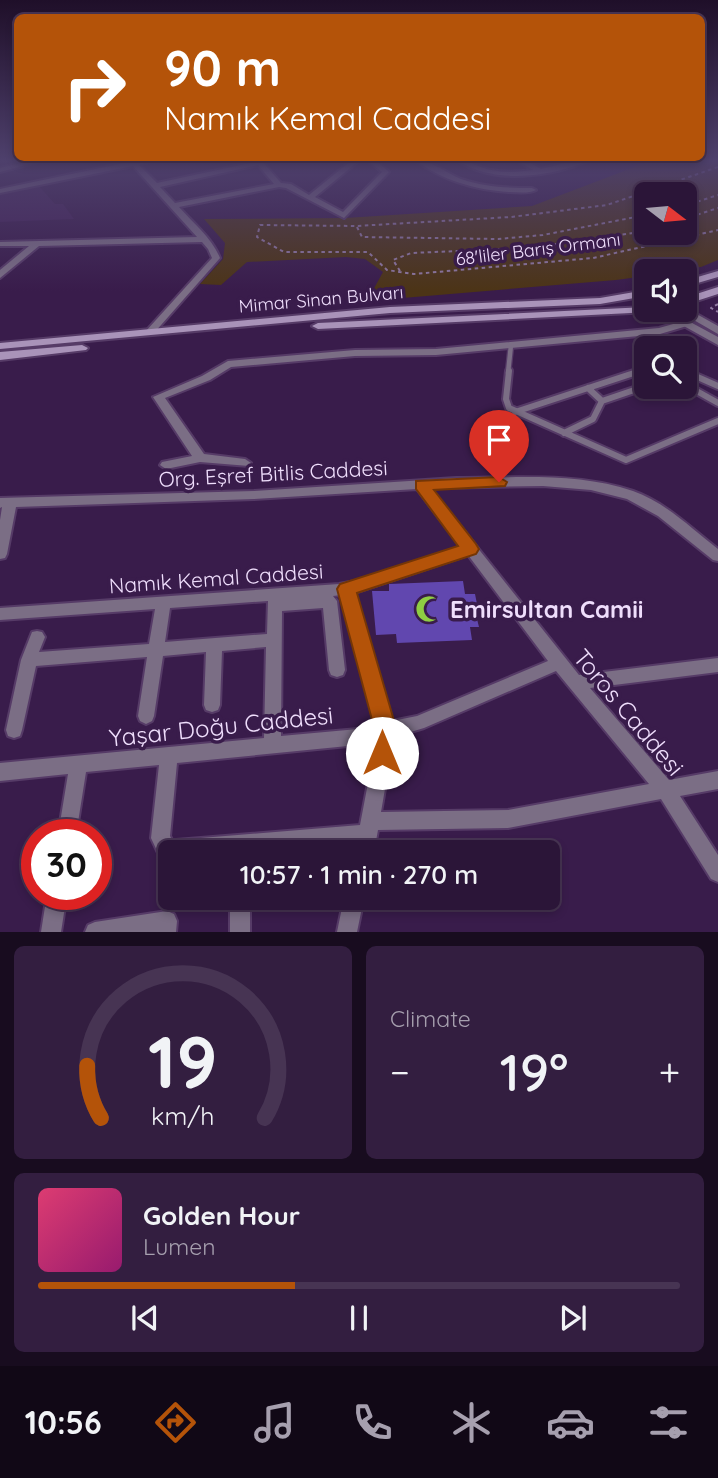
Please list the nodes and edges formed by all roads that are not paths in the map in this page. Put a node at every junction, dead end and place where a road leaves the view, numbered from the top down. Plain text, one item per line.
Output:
1 (172, 203) edge
2 (187, 203) edge
3 (322, 203) edge
4 (356, 203) edge
5 (174, 206) junction
6 (205, 239) junction
7 (37, 243) junction
8 (0, 244) edge
9 (718, 274) edge
10 (0, 275) edge
11 (697, 280) edge
12 (718, 290) edge
13 (634, 295) edge
14 (697, 298) edge
15 (634, 310) edge
16 (697, 318) edge
17 (681, 322) edge
18 (684, 324) junction
19 (151, 331) junction
20 (718, 331) edge
21 (718, 342) edge
22 (511, 345) junction
23 (0, 346) edge
24 (0, 356) edge
25 (634, 373) edge
26 (697, 377) edge
27 (718, 386) edge
28 (588, 388) junction
29 (634, 390) edge
30 (697, 391) edge
31 (602, 401) junction
32 (718, 403) edge
33 (515, 412) junction
34 (718, 421) edge
35 (564, 433) junction
36 (200, 458) junction
37 (245, 463) dead end
38 (166, 465) dead end
39 (421, 485) junction
40 (5, 503) edge
41 (1, 545) edge
42 (470, 549) junction
43 (718, 556) edge
44 (346, 589) junction
45 (275, 600) junction
46 (163, 602) junction
47 (0, 614) edge
48 (360, 635) junction
49 (335, 636) junction
50 (37, 638) dead end
51 (274, 640) junction
52 (214, 645) junction
53 (156, 649) junction
54 (29, 660) junction
55 (558, 663) junction
56 (718, 665) edge
57 (337, 670) dead end
58 (576, 683) junction
59 (212, 705) dead end
60 (146, 716) dead end
61 (14, 730) dead end
62 (386, 731) junction
63 (272, 746) junction
64 (169, 756) junction
65 (78, 765) junction
66 (0, 772) edge
67 (718, 780) edge
68 (664, 788) junction
69 (70, 819) edge
70 (369, 836) edge
71 (161, 840) edge
72 (326, 840) edge
73 (718, 872) edge
74 (54, 910) edge
75 (240, 910) edge
76 (352, 910) edge
77 (51, 932) edge
78 (95, 932) edge
79 (166, 932) edge
80 (240, 932) edge
81 (347, 932) edge

1 - 5 street
2 - 5 street
3 - 4 street
5 - 6 street
6 - 7 street
6 - 19 street
7 - 8 street
7 - 10 street
9 - 11 main road
12 - 14 main road
13 - 19 main road, Mimar Sinan Bulvarı
15 - 24 main road, Mimar Sinan Bulvarı
16 - 20 street
17 - 18 street
18 - 21 street
18 - 22 street
19 - 23 main road, Mimar Sinan Bulvarı
22 - 33 lane
22 - 36 street
25 - 28 lane
26 - 27 lane
28 - 31 lane
28 - 33 lane
29 - 31 lane
30 - 32 lane
31 - 35 lane
33 - 35 lane
34 - 35 lane
36 - 37 street
36 - 38 street
39 - 40 street, Org. Eşref Bitlis Caddesi
39 - 42 street, Toros Caddesi
39 - 43 street, Org. Eşref Bitlis Caddesi
40 - 41 street
42 - 44 street, Namık Kemal Caddesi
42 - 55 street, Toros Caddesi
44 - 45 street, Namık Kemal Caddesi
44 - 48 street
45 - 46 street, Namık Kemal Caddesi
45 - 49 street
45 - 51 street
46 - 47 street, Namık Kemal Caddesi
46 - 53 street
48 - 49 street
48 - 62 street
49 - 57 street
50 - 54 street
51 - 52 street
51 - 63 street
52 - 53 street
52 - 59 street
53 - 54 street
53 - 60 street
54 - 61 street
55 - 58 street, Toros Caddesi
55 - 62 street, Yaşar Doğu Caddesi
56 - 58 street
58 - 68 street, Toros Caddesi
62 - 63 street, Yaşar Doğu Caddesi
62 - 70 street
63 - 64 street, Yaşar Doğu Caddesi
64 - 65 street, Yaşar Doğu Caddesi
64 - 71 street
65 - 66 street, Yaşar Doğu Caddesi
65 - 69 street
67 - 68 street
68 - 70 street
68 - 73 street, Toros Caddesi
70 - 72 street
74 - 77 street
75 - 80 street
76 - 81 street
78 - 79 street

